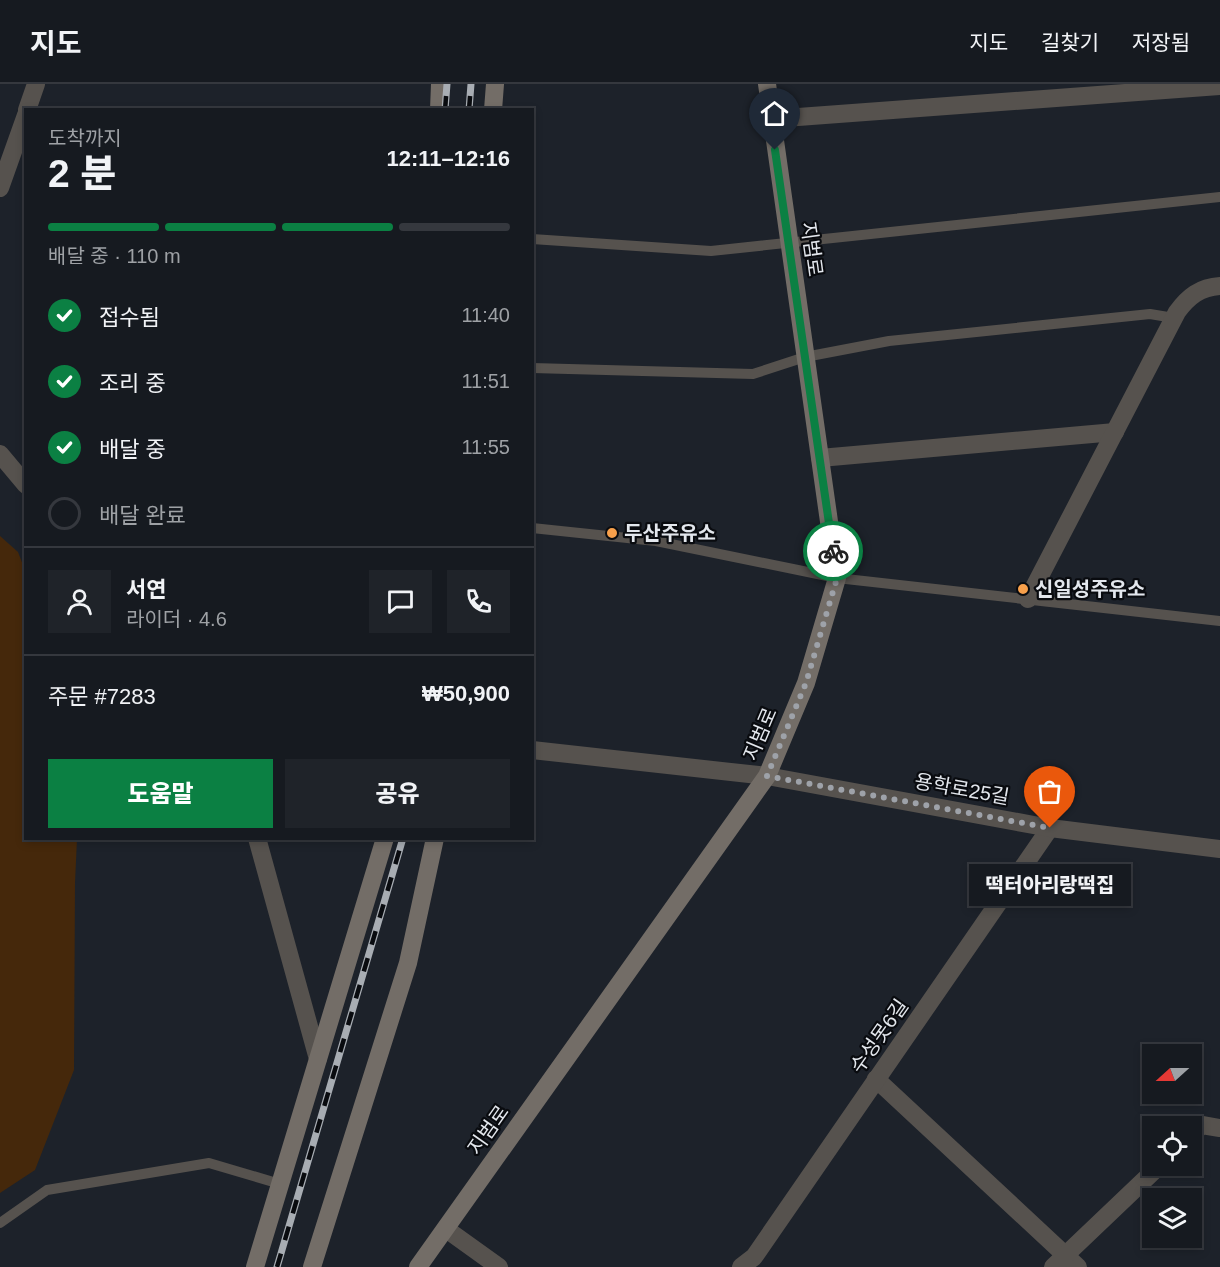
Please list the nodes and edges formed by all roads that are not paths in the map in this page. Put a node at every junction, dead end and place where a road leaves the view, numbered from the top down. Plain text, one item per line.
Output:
1 (36, 84) edge
2 (440, 84) edge
3 (495, 84) edge
4 (767, 84) edge
5 (1220, 86) edge
6 (28, 108) edge
7 (439, 108) edge
8 (493, 108) edge
9 (771, 119) junction
10 (24, 121) edge
11 (0, 188) edge
12 (1220, 197) edge
13 (534, 239) edge
14 (789, 243) junction
15 (1220, 285) edge
16 (1174, 318) junction
17 (805, 357) junction
18 (534, 368) edge
19 (1115, 432) junction
20 (0, 454) edge
21 (820, 458) junction
22 (24, 483) edge
23 (534, 528) edge
24 (837, 578) junction
25 (1028, 599) junction
26 (1220, 621) edge
27 (534, 750) edge
28 (767, 776) junction
29 (1050, 828) junction
30 (258, 840) edge
31 (384, 840) edge
32 (435, 840) edge
33 (1220, 849) edge
34 (318, 1059) junction
35 (876, 1079) junction
36 (1202, 1125) edge
37 (1220, 1128) edge
38 (1148, 1176) edge
39 (280, 1184) junction
40 (0, 1223) edge
41 (446, 1229) junction
42 (1059, 1261) edge
43 (255, 1267) edge
44 (312, 1267) edge
45 (418, 1267) edge
46 (500, 1267) edge
47 (741, 1267) edge
48 (1078, 1267) edge

1 - 6 street
2 - 7 main road
3 - 8 main road
4 - 9 main road, 지범로
5 - 9 street
9 - 14 main road, 지범로
10 - 11 street
12 - 14 lane
13 - 14 lane
14 - 17 main road, 지범로
15 - 16 street
16 - 17 lane
16 - 19 street
17 - 18 lane
17 - 21 main road, 지범로
19 - 21 street
19 - 25 street
20 - 22 street
21 - 24 main road, 지범로
23 - 24 lane
24 - 25 lane
24 - 28 main road, 지범로
25 - 26 lane
27 - 28 street, 용학로25길
28 - 29 street, 용학로25길
28 - 41 main road, 지범로
29 - 33 street, 용학로25길
29 - 35 street, 수성못6길
30 - 34 street
31 - 34 main road
32 - 44 main road
34 - 39 main road
35 - 42 street
35 - 47 street, 수성못6길
36 - 37 street
38 - 42 street
39 - 40 lane
39 - 43 main road
41 - 45 main road, 지범로
41 - 46 street
42 - 48 street

